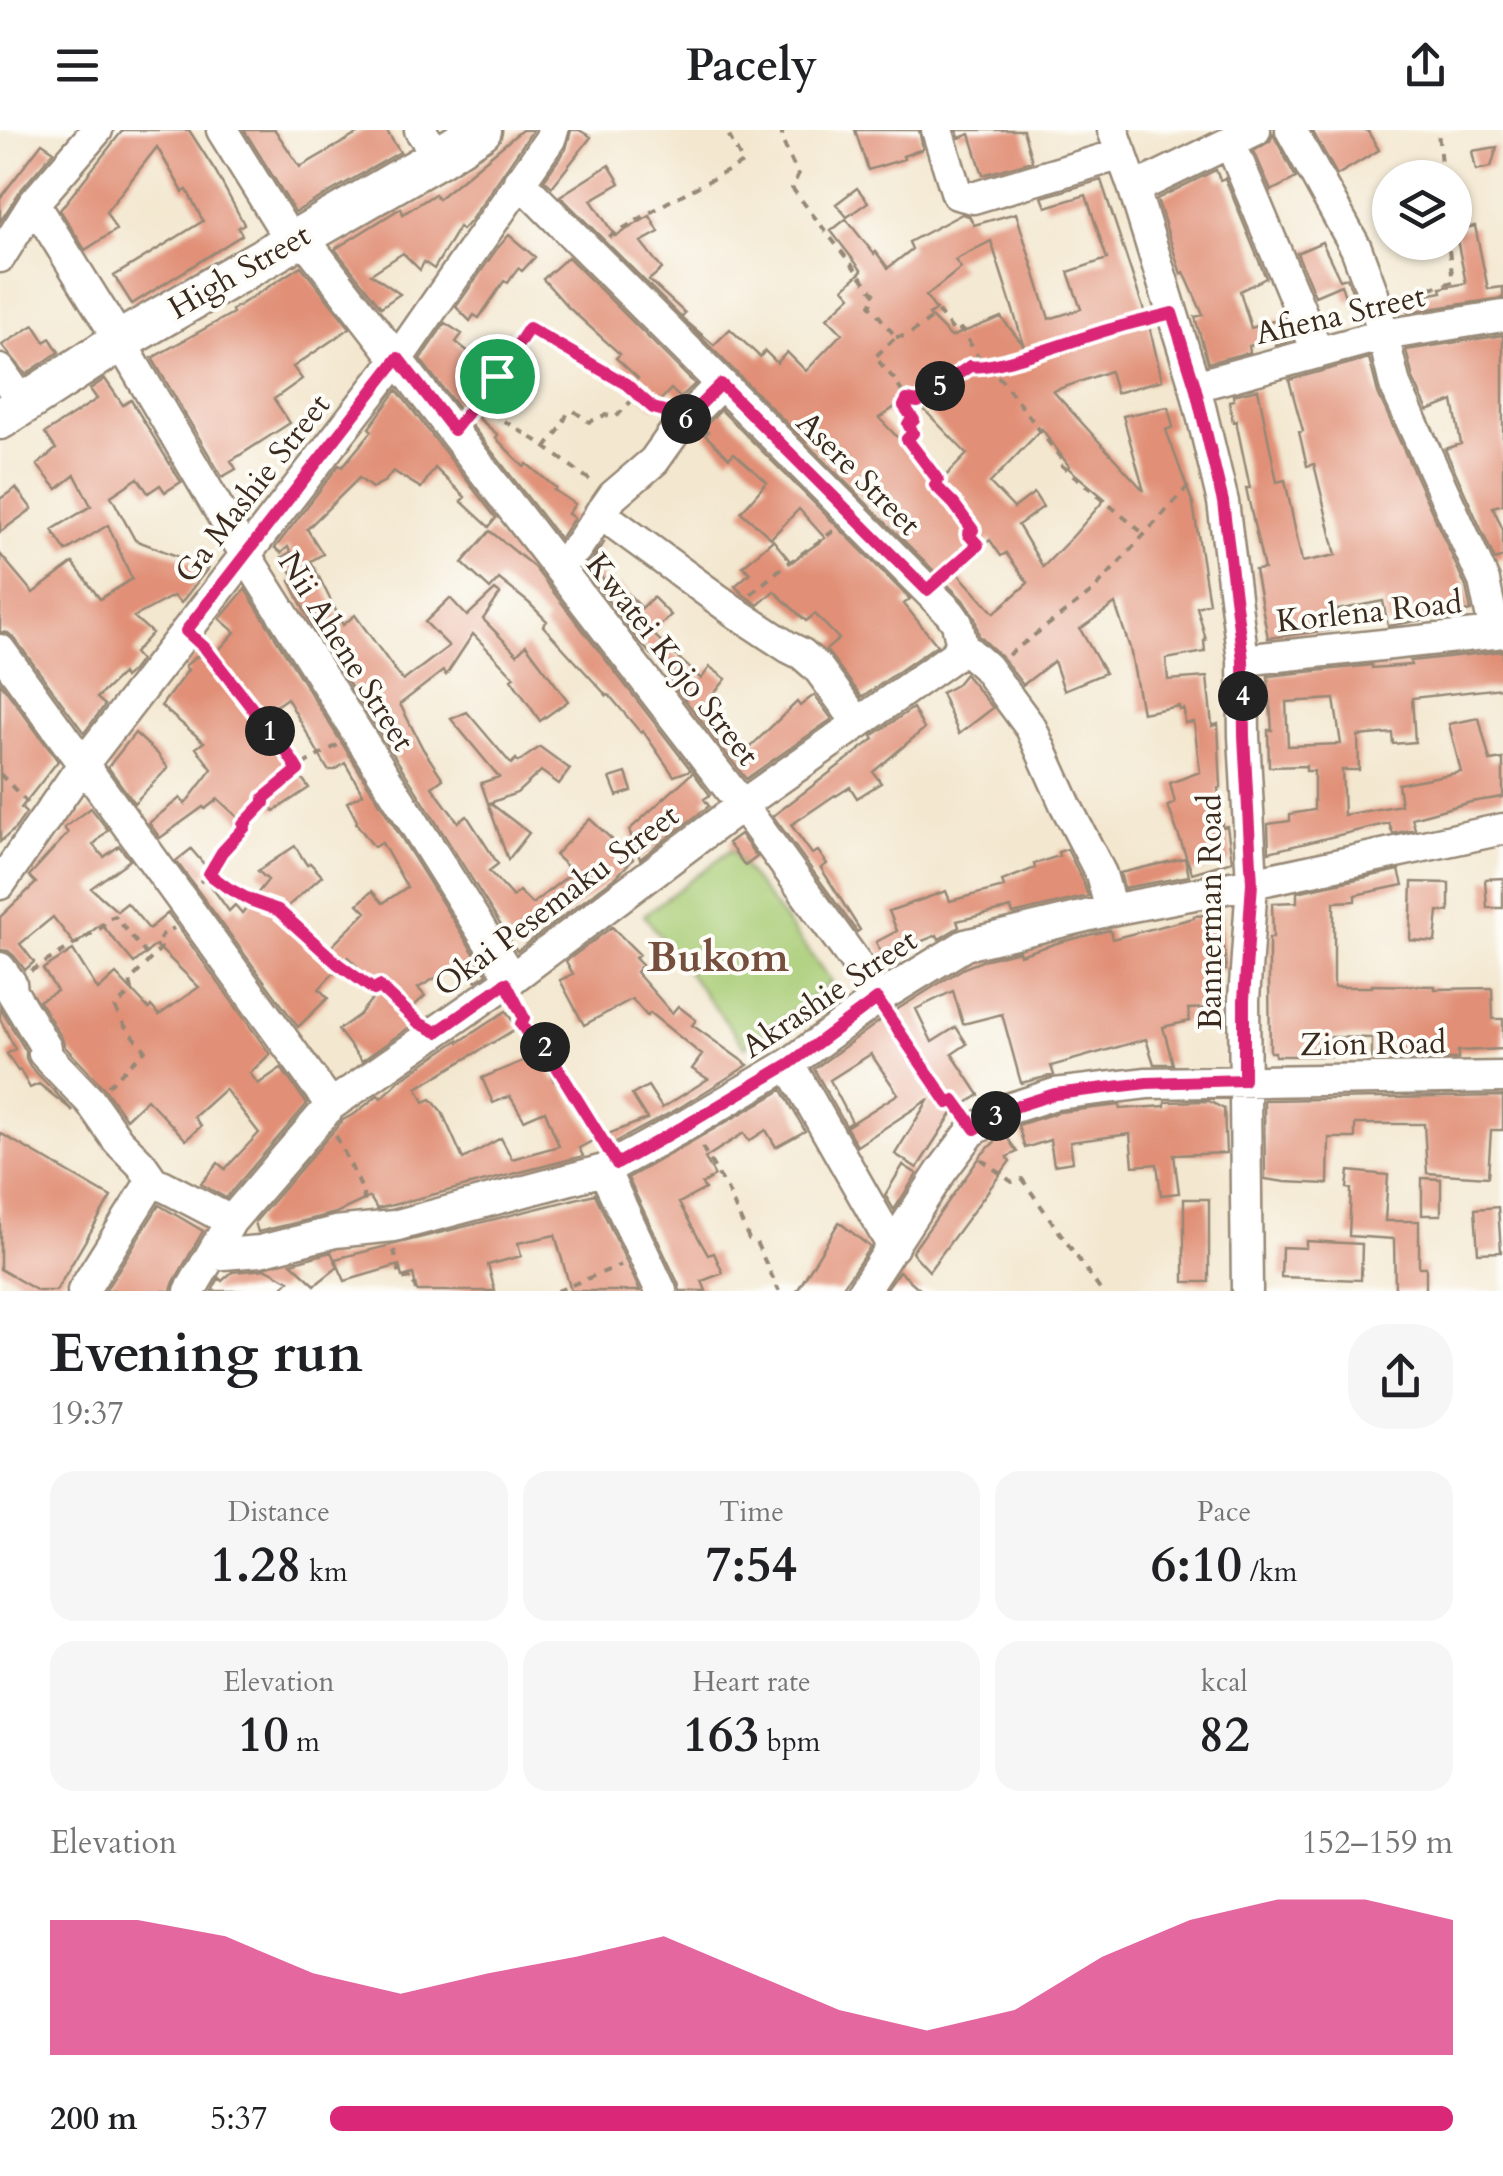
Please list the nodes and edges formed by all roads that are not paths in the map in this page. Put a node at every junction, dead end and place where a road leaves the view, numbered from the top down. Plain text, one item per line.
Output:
1 (98, 130) edge
2 (222, 130) edge
3 (482, 130) edge
4 (553, 130) edge
5 (937, 130) edge
6 (1291, 130) edge
7 (1242, 136) edge
8 (1118, 142) edge
9 (429, 144) edge
10 (519, 181) junction
11 (1134, 188) junction
12 (34, 203) junction
13 (296, 238) junction
14 (0, 258) edge
15 (1503, 316) edge
16 (1382, 335) junction
17 (120, 341) junction
18 (1318, 353) junction
19 (398, 358) junction
20 (0, 370) edge
21 (721, 384) junction
22 (1195, 386) junction
23 (12, 411) edge
24 (604, 508) junction
25 (245, 554) junction
26 (558, 566) junction
27 (1499, 633) edge
28 (962, 646) junction
29 (0, 650) edge
30 (1243, 660) junction
31 (858, 723) junction
32 (84, 763) junction
33 (742, 805) junction
34 (1503, 829) edge
35 (1252, 883) junction
36 (0, 884) edge
37 (1110, 910) junction
38 (6, 975) edge
39 (510, 981) junction
40 (877, 999) junction
41 (789, 1064) junction
42 (1503, 1077) edge
43 (1244, 1080) junction
44 (326, 1111) junction
45 (610, 1167) junction
46 (155, 1184) junction
47 (230, 1221) junction
48 (893, 1247) junction
49 (211, 1255) junction
50 (83, 1291) edge
51 (190, 1291) edge
52 (661, 1291) edge
53 (863, 1291) edge
54 (1247, 1291) edge

1 - 12 street
2 - 13 street, Kwatei Kojo Street
3 - 9 main road, High Street
4 - 10 street, Ga Mashie Street
5 - 8 street
6 - 16 street
7 - 11 street
7 - 18 street
8 - 11 street, Bannerman Road
9 - 13 main road, High Street
10 - 19 street, Ga Mashie Street
10 - 21 street, Asere Street
11 - 22 street, Bannerman Road
12 - 14 street
12 - 17 street, Nii Ahene Street
13 - 17 main road, High Street
13 - 19 street, Kwatei Kojo Street
15 - 16 street, Afiena Street
16 - 18 street, Afiena Street
16 - 27 street
17 - 23 main road, High Street
17 - 25 street, Nii Ahene Street
18 - 22 street, Afiena Street
19 - 25 street, Ga Mashie Street
19 - 26 street, Kwatei Kojo Street
20 - 23 street
21 - 24 street
21 - 28 street, Asere Street
22 - 30 street, Bannerman Road
24 - 26 street
24 - 31 street
25 - 32 street, Ga Mashie Street
25 - 39 street, Nii Ahene Street
26 - 33 street, Kwatei Kojo Street
27 - 30 street, Korlena Road
28 - 31 street, Okai Pesemaku Street
28 - 37 street, Asere Street
29 - 32 street
30 - 35 street, Bannerman Road
31 - 33 street, Okai Pesemaku Street
32 - 36 street, Ga Mashie Street
32 - 44 street
33 - 39 street, Okai Pesemaku Street
33 - 40 street, Kwatei Kojo Street
34 - 35 street, Akrashie Street
35 - 37 street, Akrashie Street
35 - 43 street, Bannerman Road
37 - 40 street, Akrashie Street
38 - 46 street
39 - 44 street, Okai Pesemaku Street
40 - 41 street, Akrashie Street
41 - 45 street, Akrashie Street
41 - 48 street
42 - 43 street, Zion Road
43 - 48 street, Zion Road
43 - 54 street, Bannerman Road
44 - 47 street, Okai Pesemaku Street
45 - 49 street, Akrashie Street
45 - 52 street
46 - 47 street
46 - 50 street
47 - 49 street, Okai Pesemaku Street
48 - 53 street
49 - 51 street, Okai Pesemaku Street

